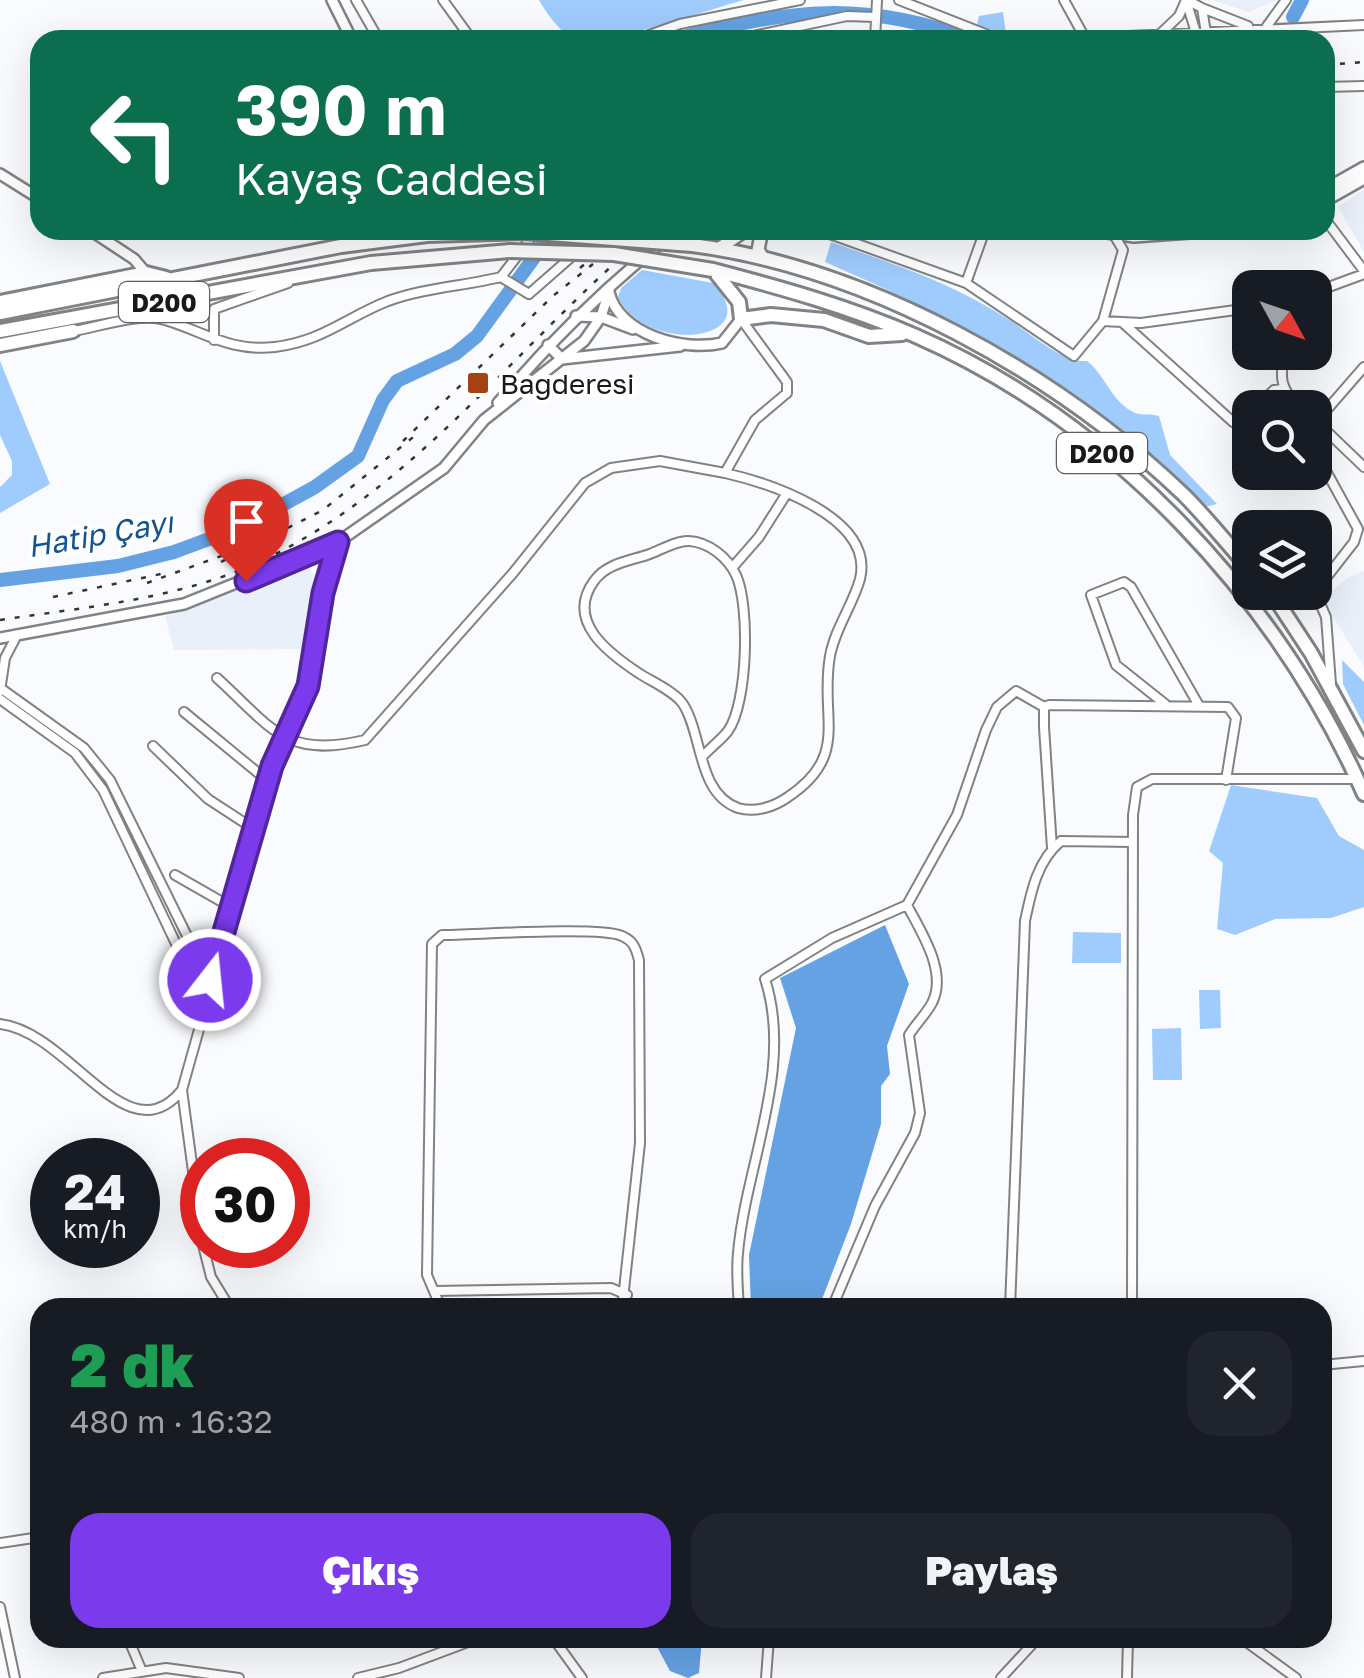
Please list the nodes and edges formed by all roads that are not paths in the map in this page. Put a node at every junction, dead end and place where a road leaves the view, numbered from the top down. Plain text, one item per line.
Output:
1 (332, 0) edge
2 (356, 0) edge
3 (443, 0) edge
4 (800, 0) edge
5 (877, 0) edge
6 (899, 0) edge
7 (1064, 0) edge
8 (1187, 0) edge
9 (1286, 0) edge
10 (1202, 8) junction
11 (876, 14) junction
12 (1364, 25) edge
13 (1268, 26) junction
14 (1252, 28) junction
15 (347, 30) edge
16 (373, 30) edge
17 (465, 30) edge
18 (663, 30) edge
19 (781, 30) edge
20 (875, 30) edge
21 (976, 30) edge
22 (1081, 30) edge
23 (1165, 30) edge
24 (1195, 30) edge
25 (1206, 30) edge
26 (1229, 30) edge
27 (1364, 86) edge
28 (1335, 87) edge
29 (1364, 168) edge
30 (0, 174) edge
31 (1364, 178) edge
32 (1335, 184) edge
33 (30, 193) edge
34 (1335, 194) edge
35 (1335, 233) edge
36 (105, 240) edge
37 (379, 240) edge
38 (525, 240) edge
39 (591, 240) edge
40 (634, 240) edge
41 (664, 240) edge
42 (731, 240) edge
43 (760, 240) edge
44 (844, 240) edge
45 (981, 240) edge
46 (1119, 240) edge
47 (718, 249) junction
48 (764, 259) junction
49 (327, 270) junction
50 (713, 270) junction
51 (1364, 272) edge
52 (146, 273) junction
53 (173, 280) junction
54 (505, 280) junction
55 (614, 280) junction
56 (966, 283) junction
57 (1332, 285) edge
58 (609, 291) junction
59 (0, 302) edge
60 (1232, 312) edge
61 (0, 313) edge
62 (576, 316) junction
63 (601, 316) junction
64 (741, 319) junction
65 (1103, 321) junction
66 (1122, 322) junction
67 (0, 332) edge
68 (73, 332) joint
69 (914, 335) junction
70 (654, 336) junction
71 (214, 340) junction
72 (548, 344) junction
73 (687, 345) junction
74 (0, 346) edge
75 (562, 359) junction
76 (1364, 366) edge
77 (1280, 370) edge
78 (1282, 388) joint
79 (1274, 390) edge
80 (1332, 402) edge
81 (484, 420) junction
82 (1232, 422) edge
83 (1332, 436) edge
84 (1364, 467) edge
85 (724, 473) junction
86 (1332, 486) edge
87 (787, 494) junction
88 (1360, 539) edge
89 (338, 542) junction
90 (1232, 550) edge
91 (732, 568) junction
92 (1332, 572) edge
93 (1282, 610) edge
94 (1323, 610) edge
95 (17, 635) junction
96 (0, 638) edge
97 (1328, 640) junction
98 (1311, 653) junction
99 (217, 678) dead end
100 (1332, 693) junction
101 (1, 694) edge
102 (1165, 704) junction
103 (1198, 704) junction
104 (1044, 708) junction
105 (184, 712) dead end
106 (284, 739) junction
107 (152, 746) dead end
108 (1364, 752) edge
109 (702, 757) junction
110 (1358, 779) junction
111 (1226, 780) junction
112 (268, 781) junction
113 (1364, 794) edge
114 (254, 829) junction
115 (1133, 842) junction
116 (1052, 848) junction
117 (175, 875) dead end
118 (907, 904) junction
119 (232, 908) junction
120 (216, 962) junction
121 (210, 980) junction
122 (0, 1024) edge
123 (182, 1090) junction
124 (189, 1138) edge
125 (209, 1268) edge
126 (434, 1291) junction
127 (626, 1295) junction
128 (224, 1298) edge
129 (437, 1298) edge
130 (625, 1298) edge
131 (739, 1298) edge
132 (836, 1298) edge
133 (1010, 1298) edge
134 (1132, 1298) edge
135 (1364, 1361) edge
136 (1332, 1365) edge
137 (30, 1538) edge
138 (0, 1543) edge
139 (0, 1608) edge
140 (132, 1648) edge
141 (452, 1648) edge
142 (560, 1648) edge
143 (768, 1648) edge
144 (1029, 1648) edge
145 (1128, 1648) edge
146 (1254, 1648) edge
147 (141, 1669) junction
148 (15, 1678) edge
149 (103, 1678) edge
150 (238, 1678) edge
151 (358, 1678) edge
152 (582, 1678) edge
153 (766, 1678) edge
154 (1002, 1678) edge
155 (1127, 1678) edge
156 (1296, 1678) edge

1 - 15 street
2 - 16 street
3 - 17 street
4 - 18 street
5 - 11 street
6 - 21 street
7 - 22 street
8 - 10 street
8 - 23 street
8 - 24 street
9 - 13 street
10 - 14 street
10 - 25 street
11 - 19 street
11 - 20 street
12 - 13 street
13 - 14 street
14 - 26 street
27 - 28 street
29 - 32 main road
30 - 33 street
31 - 34 main road
35 - 51 street
36 - 52 street
37 - 53 highway, D200
38 - 54 street
39 - 54 street
40 - 47 highway, D200, bridge
41 - 55 street
42 - 47 main road
43 - 48 main road
44 - 56 street
45 - 56 street
46 - 65 street
47 - 48 highway, D200
48 - 90 highway, D200
49 - 50 highway, D200, bridge
49 - 67 highway, D200
49 - 71 street
50 - 64 highway
50 - 69 highway, D200
51 - 57 street
52 - 53 highway
52 - 59 highway
53 - 61 highway, D200
54 - 71 street
55 - 58 street
55 - 62 street
56 - 65 street
58 - 63 street
58 - 70 street
60 - 66 street
62 - 63 street
62 - 72 street
63 - 70 street
63 - 75 street
64 - 69 highway
64 - 73 street
64 - 85 street
65 - 66 street
66 - 82 street
68 - 71 street
68 - 74 highway
69 - 110 highway, D200
70 - 73 street
72 - 75 street
72 - 81 street
73 - 75 street
75 - 81 street
76 - 80 street
77 - 78 street
78 - 79 street
81 - 89 street
83 - 84 street
85 - 87 street
85 - 106 street
86 - 88 street
87 - 91 street
87 - 109 street
88 - 92 street
89 - 95 street
89 - 106 street
91 - 109 street
91 - 109 street
93 - 98 highway
94 - 97 street
95 - 96 street
95 - 101 street
97 - 98 street
97 - 100 street
98 - 100 highway
99 - 106 street
100 - 108 highway
101 - 120 street
101 - 121 street
102 - 103 street
102 - 103 street
102 - 104 street
103 - 111 street
104 - 116 street
104 - 118 street
105 - 112 street
106 - 112 street
107 - 114 street
110 - 111 street
110 - 113 highway, D200
111 - 115 street
112 - 114 street
114 - 119 street
115 - 116 street
115 - 134 street
116 - 133 street
117 - 119 street
118 - 131 street
118 - 132 street
119 - 120 street
120 - 121 street
121 - 123 street
122 - 123 street
123 - 124 street
125 - 128 street
126 - 127 street
126 - 127 street
126 - 129 street
127 - 130 street
135 - 136 street
137 - 138 street
139 - 148 street
140 - 147 street
141 - 151 street
142 - 152 street
143 - 153 street
144 - 154 street
145 - 155 street
146 - 156 street
147 - 149 street
147 - 150 street

